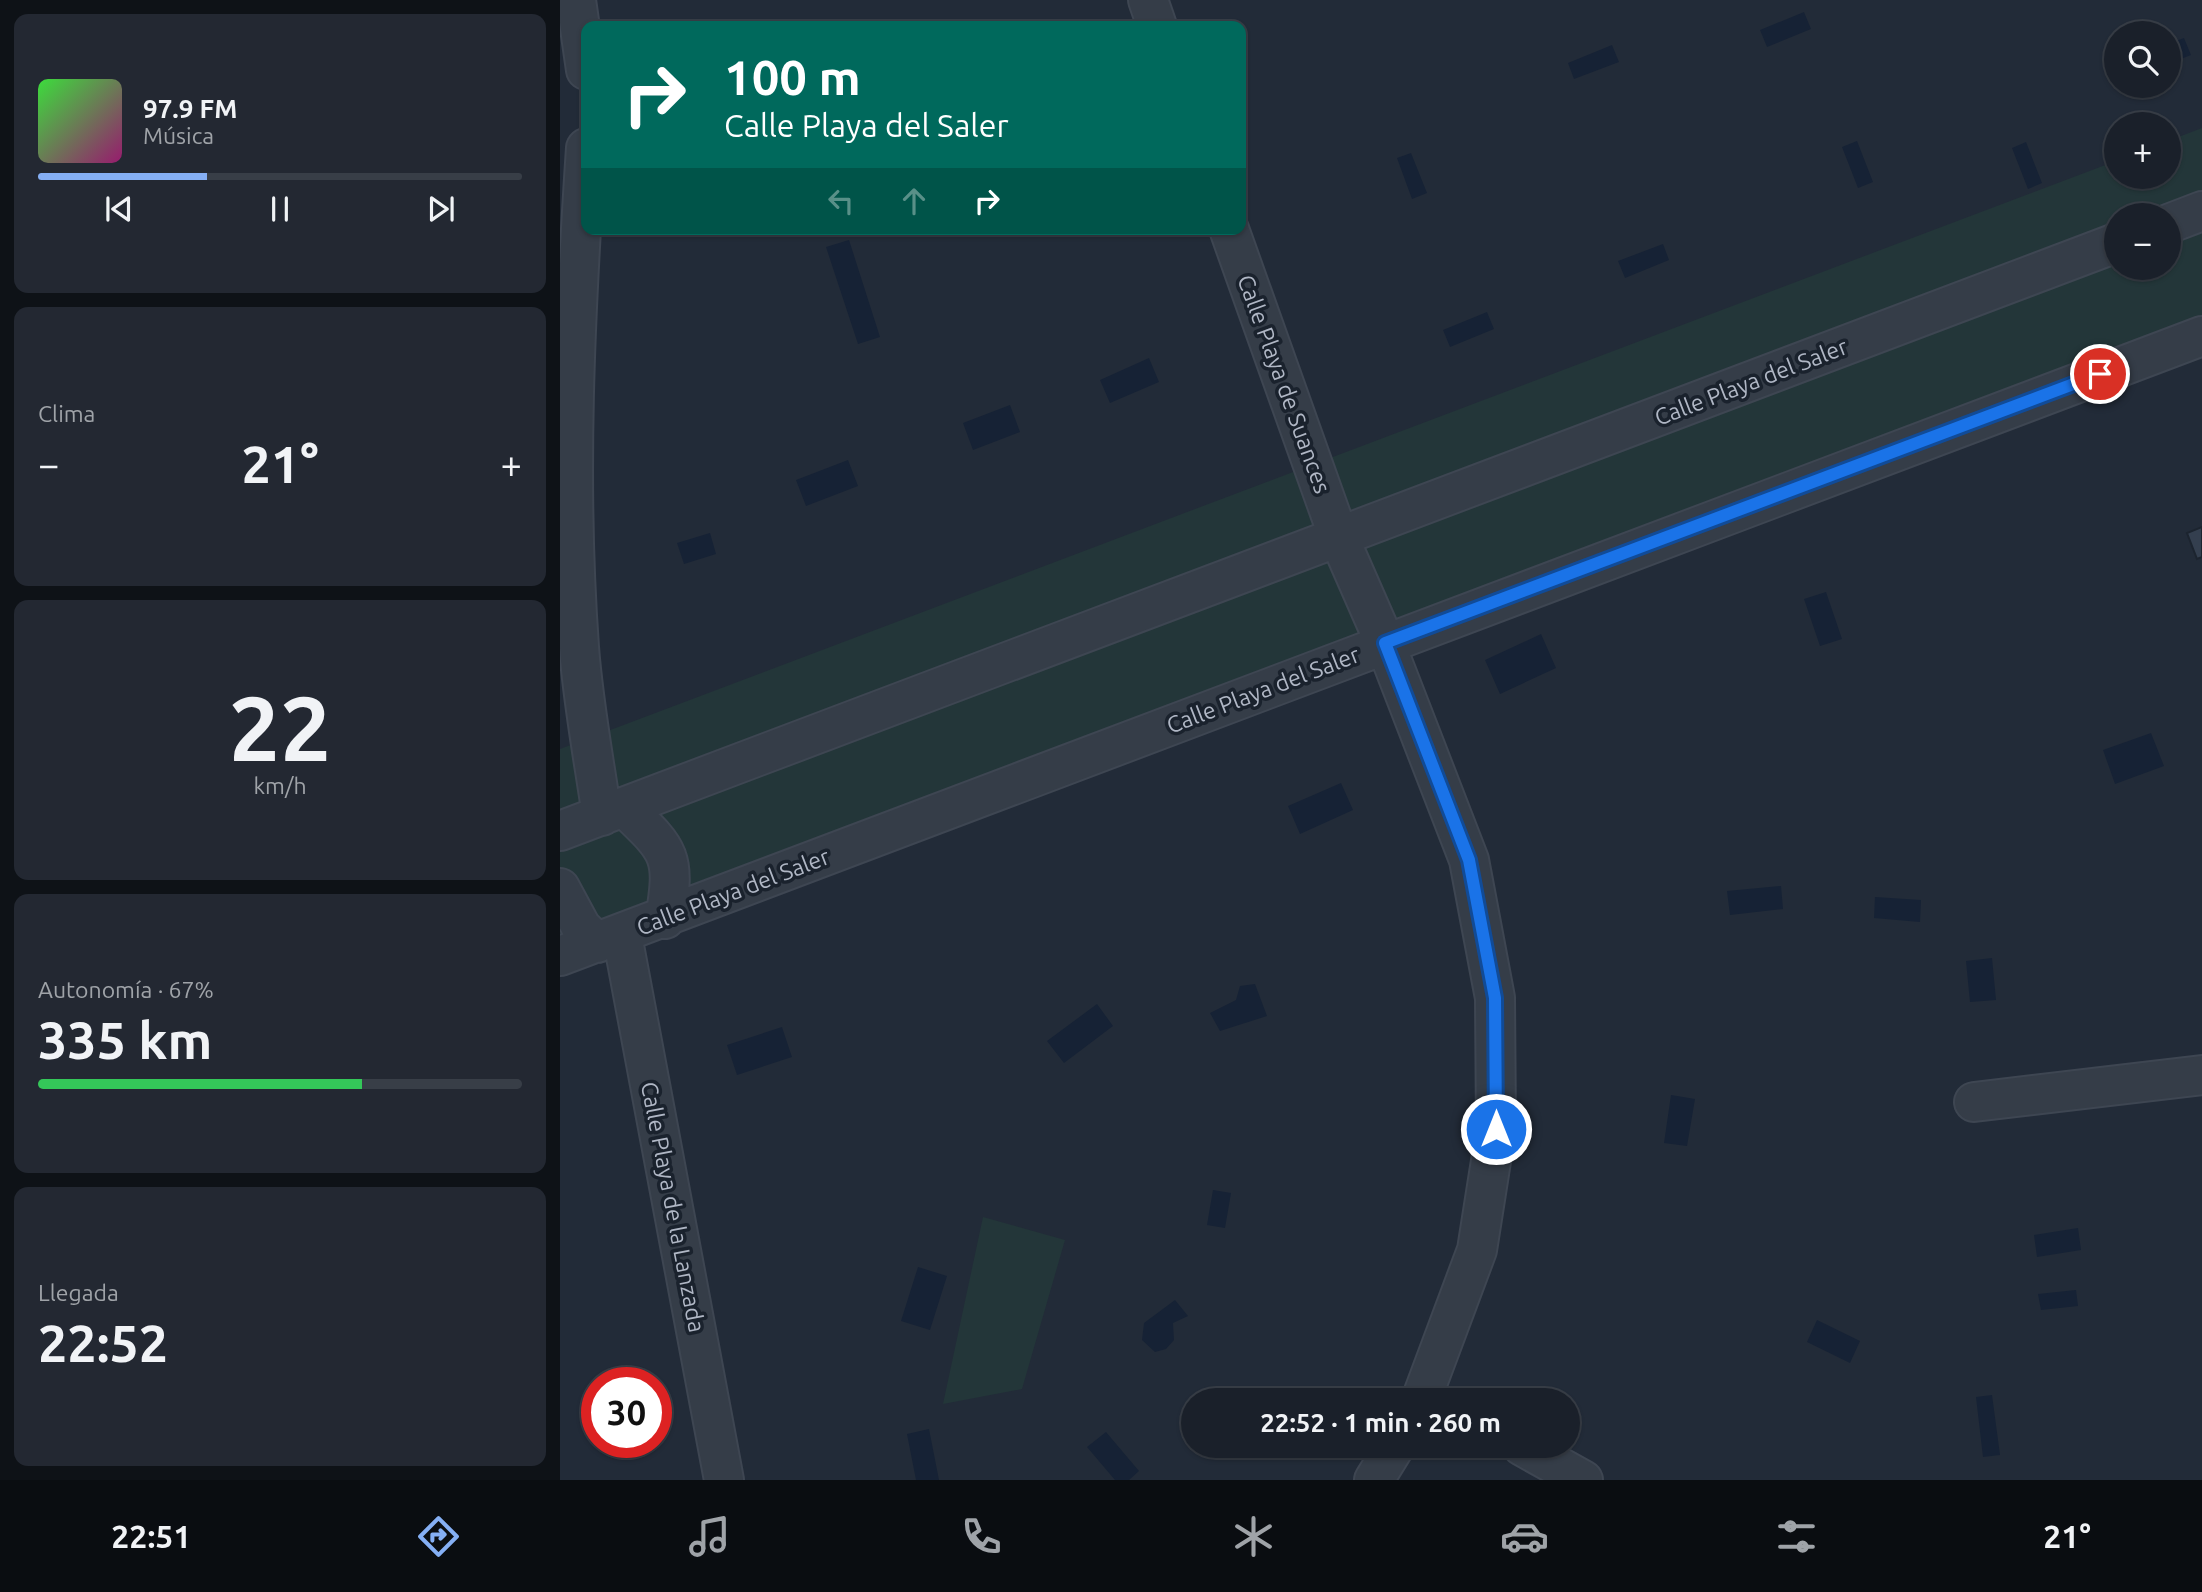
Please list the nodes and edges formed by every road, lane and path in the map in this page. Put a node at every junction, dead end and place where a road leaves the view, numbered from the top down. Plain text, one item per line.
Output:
1 (576, 0) edge
2 (1148, 0) edge
3 (1155, 21) edge
4 (581, 35) edge
5 (2202, 211) edge
6 (2181, 218) edge
7 (581, 223) edge
8 (1231, 235) edge
9 (2104, 248) edge
10 (2202, 336) edge
11 (1339, 538) junction
12 (1385, 643) junction
13 (613, 812) junction
14 (561, 835) edge
15 (560, 888) edge
16 (665, 919) junction
17 (609, 939) junction
18 (560, 956) edge
19 (2202, 1075) edge
20 (1974, 1102) dead end
21 (1433, 1388) edge
22 (1388, 1458) edge
23 (1544, 1458) edge
24 (724, 1480) edge
25 (1374, 1480) edge
26 (1583, 1480) edge

1 - 4 street
2 - 3 street
5 - 6 street
7 - 13 street
8 - 11 street, Calle Playa de Suances
9 - 11 street, Calle Playa del Saler
10 - 12 street, Calle Playa del Saler
11 - 12 street, Calle Playa de Suances
11 - 13 street, Calle Playa del Saler
12 - 16 street, Calle Playa del Saler
12 - 21 street, Calle Playa de Suances
13 - 14 street, Calle Playa del Saler
13 - 16 street
15 - 17 street
16 - 17 street, Calle Playa del Saler
17 - 18 street, Calle Playa del Saler
17 - 24 street, Calle Playa de la Lanzada
19 - 20 street
22 - 25 street
23 - 26 street

